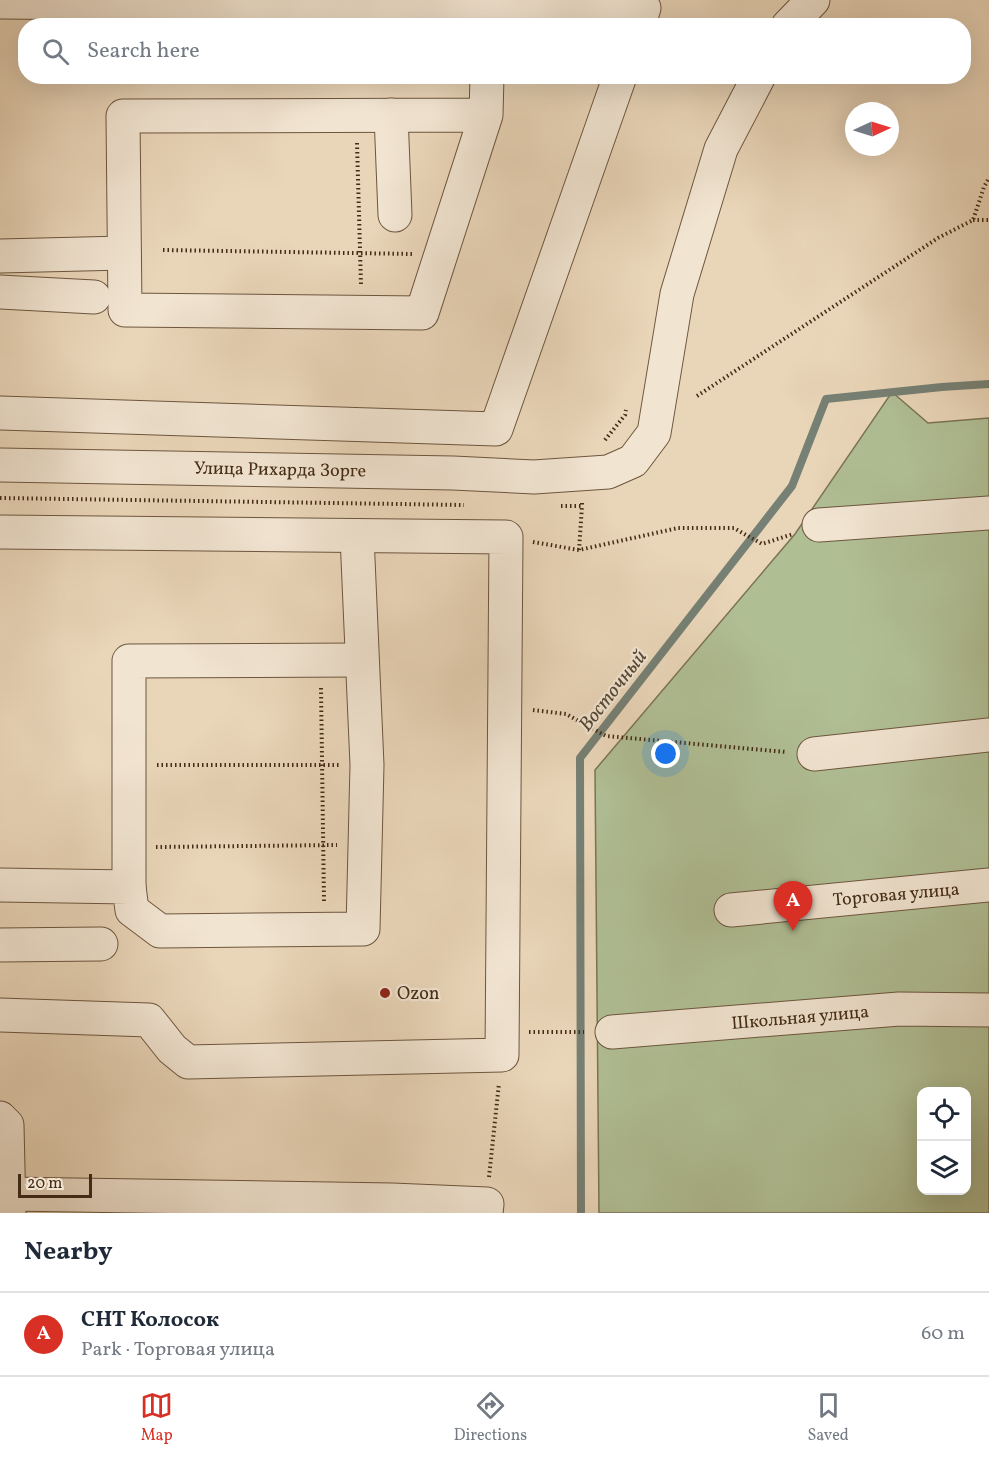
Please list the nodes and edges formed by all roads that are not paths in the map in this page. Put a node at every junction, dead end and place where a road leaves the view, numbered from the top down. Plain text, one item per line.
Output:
1 (813, 0) edge
2 (0, 2) edge
3 (489, 16) edge
4 (641, 17) edge
5 (796, 18) edge
6 (487, 84) edge
7 (617, 84) edge
8 (755, 84) edge
9 (391, 115) junction
10 (486, 115) junction
11 (395, 214) dead end
12 (124, 253) junction
13 (0, 256) edge
14 (0, 292) edge
15 (94, 297) dead end
16 (0, 413) edge
17 (0, 465) edge
18 (989, 513) edge
19 (819, 525) dead end
20 (0, 532) edge
21 (367, 536) junction
22 (376, 600) dead end
23 (361, 660) junction
24 (989, 735) edge
25 (814, 754) road end
26 (0, 885) edge
27 (989, 885) edge
28 (129, 887) junction
29 (731, 910) dead end
30 (101, 944) dead end
31 (0, 945) edge
32 (989, 1010) edge
33 (0, 1015) edge
34 (602, 1032) road end
35 (2, 1123) edge
36 (8, 1203) edge
37 (392, 1207) edge
38 (487, 1208) edge

1 - 5 street
2 - 3 street
3 - 4 street
6 - 10 street
7 - 16 street
8 - 17 street, Улица Рихарда Зорге
9 - 10 street
9 - 11 street
9 - 12 street
10 - 12 street
12 - 13 street
14 - 15 street
18 - 19 street
20 - 21 street
21 - 22 street
21 - 23 street
21 - 33 street
23 - 28 street
23 - 28 street
24 - 25 street
26 - 28 street
27 - 29 street, Торговая улица
30 - 31 street
32 - 34 street, Школьная улица
35 - 36 street
36 - 37 street
37 - 38 street

